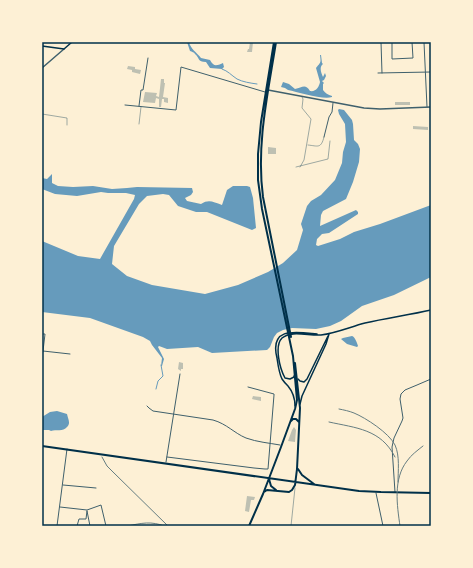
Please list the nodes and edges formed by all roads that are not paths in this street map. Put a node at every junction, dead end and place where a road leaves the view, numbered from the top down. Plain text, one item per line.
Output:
1 (72, 42) edge
2 (275, 42) edge
3 (381, 42) edge
4 (392, 42) edge
5 (412, 42) edge
6 (424, 42) edge
7 (42, 46) edge
8 (64, 49) junction
9 (148, 58) dead end
10 (42, 68) edge
11 (425, 72) junction
12 (431, 72) edge
13 (378, 73) dead end
14 (382, 73) junction
15 (268, 90) junction
16 (266, 92) junction
17 (302, 97) junction
18 (333, 103) junction
19 (125, 106) dead end
20 (140, 107) junction
21 (427, 107) junction
22 (431, 107) edge
23 (264, 109) junction
24 (42, 114) edge
25 (139, 124) dead end
26 (67, 125) dead end
27 (324, 137) joint
28 (330, 141) dead end
29 (307, 144) junction
30 (296, 167) dead end
31 (300, 167) junction
32 (431, 310) edge
33 (42, 334) edge
34 (329, 334) junction
35 (291, 344) junction
36 (43, 351) edge
37 (70, 354) dead end
38 (42, 355) edge
39 (295, 370) junction
40 (180, 374) dead end
41 (297, 378) junction
42 (431, 379) edge
43 (248, 387) dead end
44 (147, 406) dead end
45 (300, 408) junction
46 (295, 409) junction
47 (174, 414) junction
48 (290, 422) junction
49 (299, 424) junction
50 (271, 443) junction
51 (282, 445) junction
52 (42, 446) edge
53 (67, 449) junction
54 (167, 457) junction
55 (166, 463) junction
56 (297, 469) junction
57 (269, 478) junction
58 (295, 483) junction
59 (314, 484) junction
60 (62, 485) junction
61 (96, 488) dead end
62 (277, 491) junction
63 (376, 492) junction
64 (395, 493) junction
65 (431, 493) edge
66 (263, 494) junction
67 (60, 507) junction
68 (87, 510) junction
69 (57, 526) edge
70 (77, 526) edge
71 (90, 526) edge
72 (106, 526) edge
73 (249, 526) edge
74 (291, 526) edge
75 (383, 526) edge

1 - 8 main road
2 - 15 main road
2 - 16 main road
3 - 14 street
4 - 5 street
6 - 11 street
7 - 8 main road
8 - 10 street
9 - 20 street
11 - 12 street
11 - 14 street
11 - 21 street
13 - 14 street
15 - 17 street
15 - 23 main road
16 - 20 street
16 - 23 main road
17 - 18 street
17 - 29 lane
18 - 21 street
18 - 27 street
19 - 20 street
20 - 25 lane
21 - 22 street
23 - 35 main road
24 - 26 lane
27 - 29 lane
28 - 31 lane
29 - 31 lane
30 - 31 lane
32 - 34 main road
33 - 36 street
34 - 39 main road
34 - 41 main road
34 - 45 main road
34 - 46 main road
35 - 39 main road
35 - 41 main road
36 - 37 street
36 - 38 street
39 - 46 main road
40 - 47 street
41 - 45 main road
42 - 64 street
43 - 50 street
44 - 47 street
45 - 49 main road
46 - 48 main road
47 - 50 street
47 - 54 street
48 - 49 main road
48 - 51 main road
49 - 56 main road
50 - 51 street
50 - 54 street
51 - 57 main road
52 - 53 main road
53 - 55 main road
53 - 60 street
54 - 55 street
55 - 57 main road
56 - 58 main road
56 - 59 main road
57 - 58 main road
57 - 62 main road
57 - 66 main road
58 - 59 main road
58 - 62 main road
58 - 74 lane
59 - 63 main road
60 - 61 street
60 - 67 street
62 - 66 main road
63 - 64 main road
63 - 75 street
64 - 65 main road
66 - 73 main road
67 - 68 street
67 - 69 street
68 - 70 street
68 - 71 street
68 - 72 street

